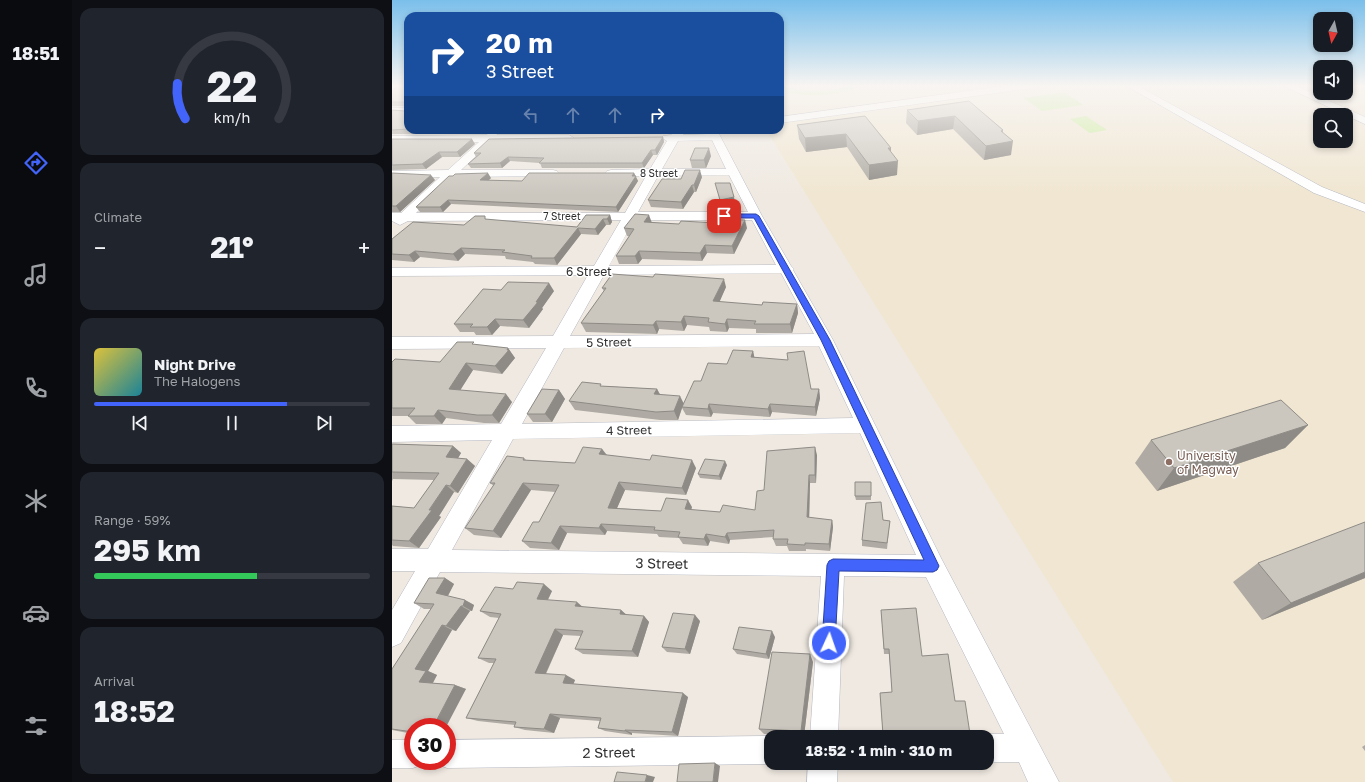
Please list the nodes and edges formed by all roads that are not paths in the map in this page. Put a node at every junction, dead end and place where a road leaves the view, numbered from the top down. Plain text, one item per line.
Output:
1 (1195, 121) edge
2 (492, 134) edge
3 (714, 134) edge
4 (672, 135) edge
5 (488, 138) junction
6 (581, 138) edge
7 (392, 139) edge
8 (734, 172) junction
9 (568, 173) edge
10 (599, 173) edge
11 (654, 173) junction
12 (392, 174) edge
13 (450, 174) junction
14 (1365, 208) edge
15 (630, 216) junction
16 (756, 216) junction
17 (398, 217) edge
18 (392, 228) edge
19 (787, 269) junction
20 (599, 271) junction
21 (392, 272) edge
22 (826, 340) junction
23 (392, 343) edge
24 (558, 343) junction
25 (866, 425) junction
26 (507, 433) junction
27 (392, 434) edge
28 (392, 560) edge
29 (434, 560) junction
30 (833, 565) junction
31 (933, 566) junction
32 (392, 634) edge
33 (824, 730) edge
34 (994, 748) edge
35 (1026, 748) junction
36 (764, 750) edge
37 (392, 754) edge
38 (404, 754) edge
39 (456, 754) edge
40 (823, 770) edge
41 (822, 782) edge
42 (1044, 782) edge

1 - 14 street
2 - 5 street
3 - 4 street
3 - 8 street
4 - 11 street
5 - 6 street
5 - 7 street
5 - 13 street
8 - 11 street, 8 Street
8 - 16 street
9 - 13 street
10 - 11 street, 8 Street
11 - 15 street
12 - 13 street
13 - 17 street
15 - 16 street, 7 Street
15 - 17 street, 7 Street
15 - 20 street
16 - 19 street
17 - 18 street
19 - 20 street, 6 Street
19 - 22 street
20 - 21 street, 6 Street
20 - 24 street
22 - 24 street, 5 Street
22 - 25 street
23 - 24 street, 5 Street
24 - 26 street
25 - 26 street, 4 Street
25 - 31 street
26 - 27 street, 4 Street
26 - 29 street
28 - 29 street, 3 Street
29 - 30 street, 3 Street
29 - 32 street
30 - 31 street, 3 Street
30 - 33 street
31 - 35 street
34 - 35 street
35 - 42 street
36 - 39 street, 2 Street
37 - 38 street
40 - 41 street

